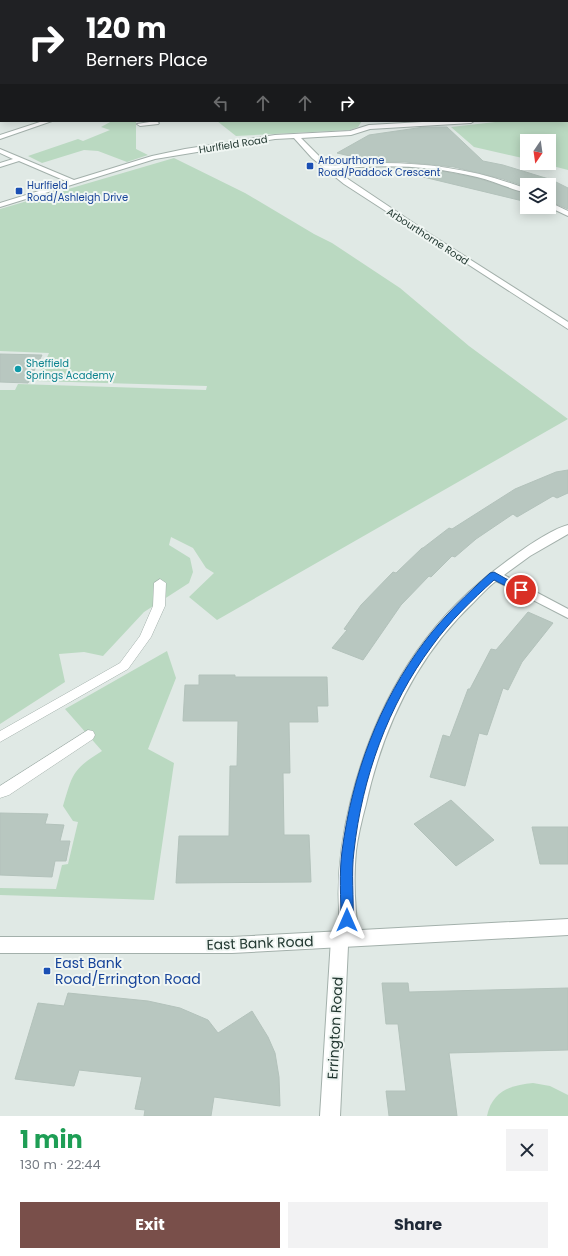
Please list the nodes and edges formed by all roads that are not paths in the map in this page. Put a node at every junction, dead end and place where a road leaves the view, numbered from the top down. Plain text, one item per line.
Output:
1 (45, 122) edge
2 (404, 122) edge
3 (461, 122) edge
4 (140, 124) edge
5 (156, 124) dead end
6 (371, 124) edge
7 (396, 125) junction
8 (296, 136) junction
9 (0, 137) edge
10 (0, 151) edge
11 (19, 159) junction
12 (0, 165) edge
13 (328, 168) junction
14 (72, 181) junction
15 (520, 189) edge
16 (0, 204) edge
17 (556, 208) edge
18 (568, 214) edge
19 (568, 326) edge
20 (568, 529) edge
21 (494, 575) junction
22 (160, 583) dead end
23 (568, 614) edge
24 (88, 735) dead end
25 (0, 737) edge
26 (0, 792) edge
27 (568, 927) edge
28 (345, 939) junction
29 (0, 945) edge
30 (330, 1116) edge

1 - 9 street
2 - 7 street
3 - 7 street, Hurlfield Road
4 - 5 street
6 - 7 street, Hurlfield Road
6 - 8 street, Hurlfield Road
8 - 13 street, Arbourthorne Road
8 - 14 street, Hurlfield Road
10 - 11 street
11 - 12 street
11 - 14 street
13 - 15 street
13 - 19 street, Arbourthorne Road
14 - 16 street, Hurlfield Road
17 - 18 street
20 - 21 street, Errington Road
21 - 23 street
21 - 28 street, Errington Road
22 - 25 lane
24 - 26 lane
27 - 28 street, East Bank Road
28 - 29 street, East Bank Road
28 - 30 street, Errington Road

